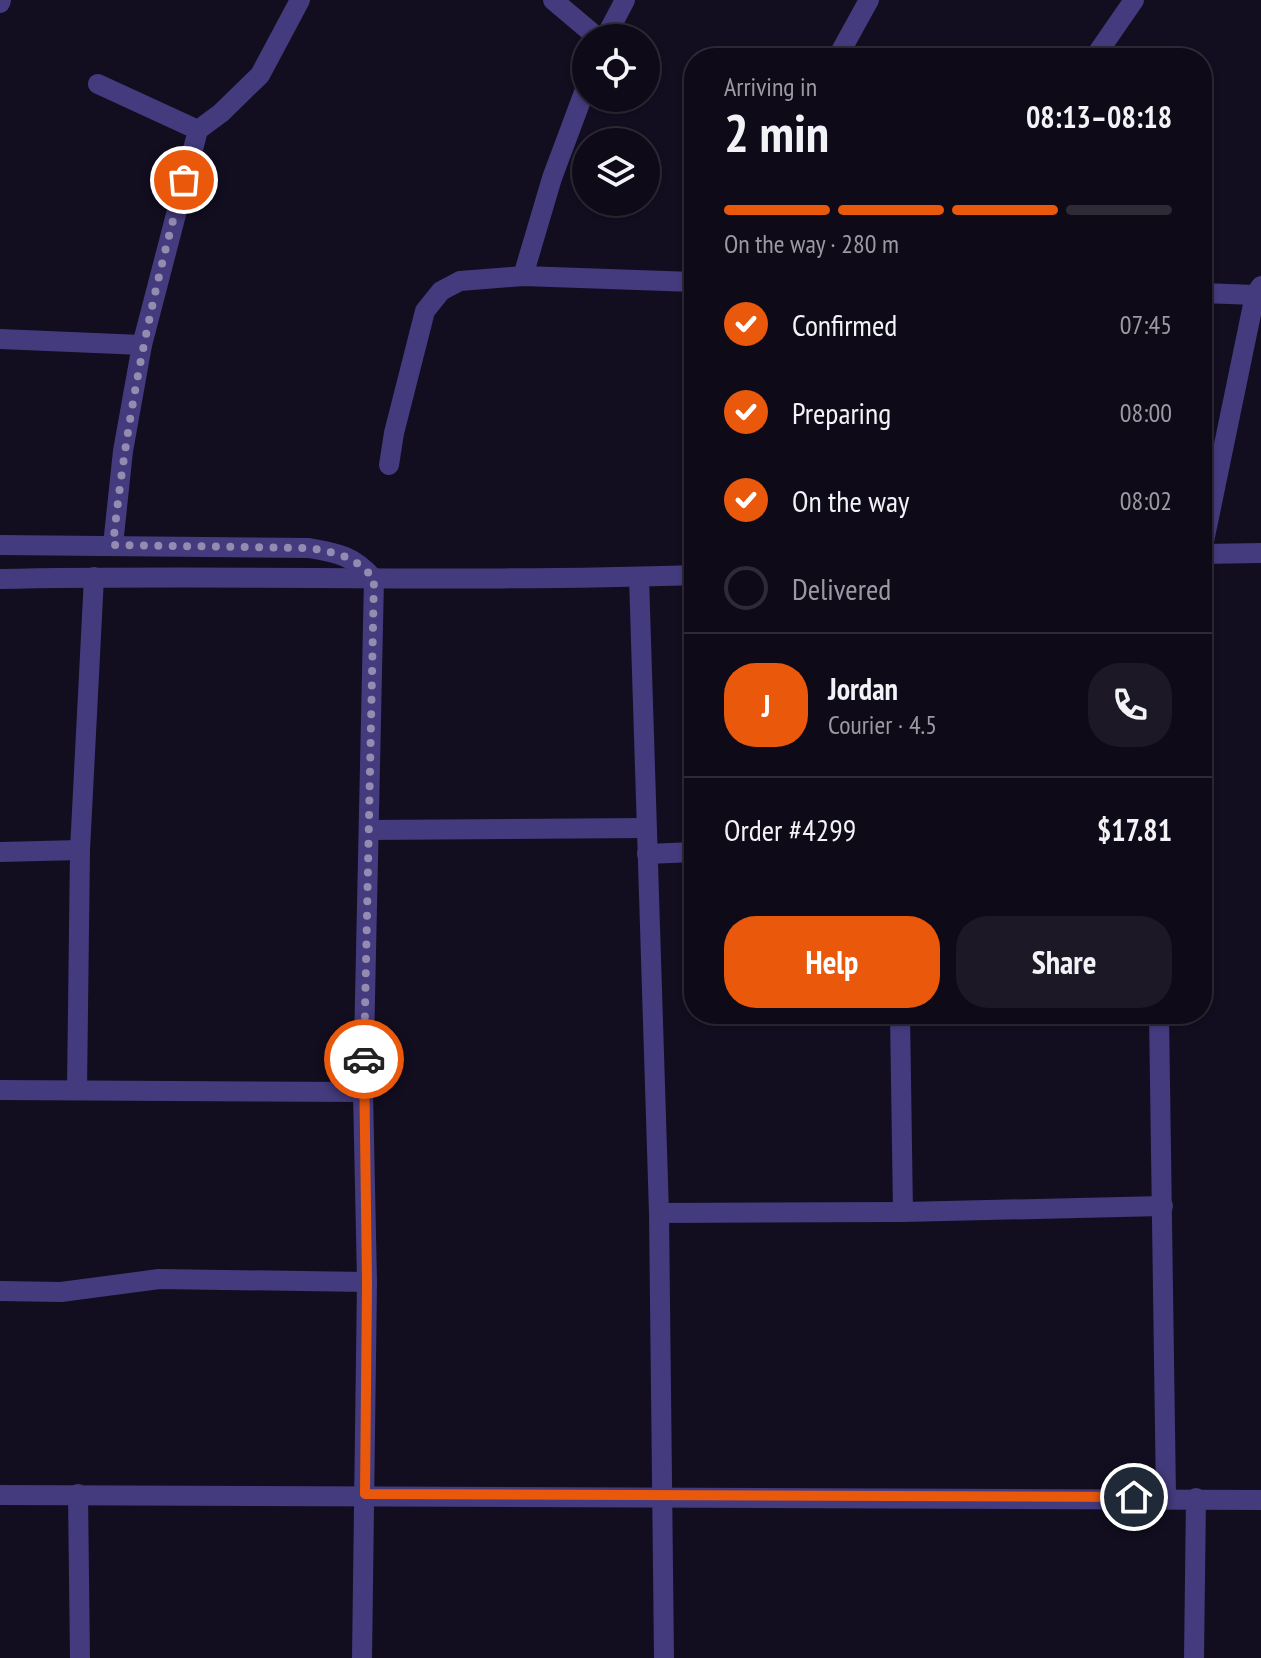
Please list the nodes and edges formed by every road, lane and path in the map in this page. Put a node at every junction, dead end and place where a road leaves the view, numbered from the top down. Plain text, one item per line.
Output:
1 (300, 0) edge
2 (553, 0) edge
3 (625, 0) edge
4 (869, 0) edge
5 (1134, 0) edge
6 (581, 24) edge
7 (612, 24) edge
8 (843, 48) edge
9 (1101, 48) edge
10 (98, 84) dead end
11 (577, 112) edge
12 (198, 130) junction
13 (523, 276) junction
14 (684, 282) edge
15 (1258, 291) edge
16 (1212, 293) edge
17 (0, 339) edge
18 (142, 345) junction
19 (389, 465) dead end
20 (1212, 505) edge
21 (0, 545) edge
22 (113, 545) junction
23 (1212, 552) edge
24 (1261, 553) edge
25 (684, 575) edge
26 (94, 577) junction
27 (639, 577) junction
28 (0, 579) edge
29 (374, 579) junction
30 (646, 828) junction
31 (369, 830) junction
32 (80, 850) junction
33 (0, 852) edge
34 (684, 852) edge
35 (647, 854) junction
36 (900, 1024) edge
37 (1159, 1024) edge
38 (0, 1090) edge
39 (77, 1090) junction
40 (363, 1092) junction
41 (1163, 1206) junction
42 (903, 1212) junction
43 (659, 1213) junction
44 (367, 1282) junction
45 (0, 1291) edge
46 (78, 1494) junction
47 (365, 1494) junction
48 (0, 1495) edge
49 (664, 1497) junction
50 (1166, 1497) junction
51 (1196, 1498) junction
52 (1261, 1500) edge
53 (80, 1658) edge
54 (362, 1658) edge
55 (664, 1658) edge
56 (1194, 1658) edge

1 - 12 street
2 - 6 street
3 - 7 street
4 - 8 street
5 - 9 street
10 - 12 street
11 - 13 street
12 - 18 street
13 - 14 street
13 - 19 street
15 - 16 street
15 - 20 street
17 - 18 street
18 - 22 street
21 - 22 street
22 - 29 street
23 - 24 street
25 - 27 street
26 - 28 street
26 - 29 street
26 - 32 street
27 - 29 street
27 - 30 street
29 - 31 street
30 - 31 street
30 - 35 street
31 - 40 street
32 - 33 street
32 - 39 street
34 - 35 street
35 - 43 street
36 - 42 street
37 - 41 street
38 - 39 street
39 - 40 street
40 - 44 street
41 - 42 street
41 - 50 street
42 - 43 street
43 - 49 street
44 - 45 street
44 - 47 street
46 - 47 street
46 - 48 street
46 - 53 street
47 - 49 street
47 - 54 street
49 - 50 street
49 - 55 street
50 - 51 street
51 - 52 street
51 - 56 street

